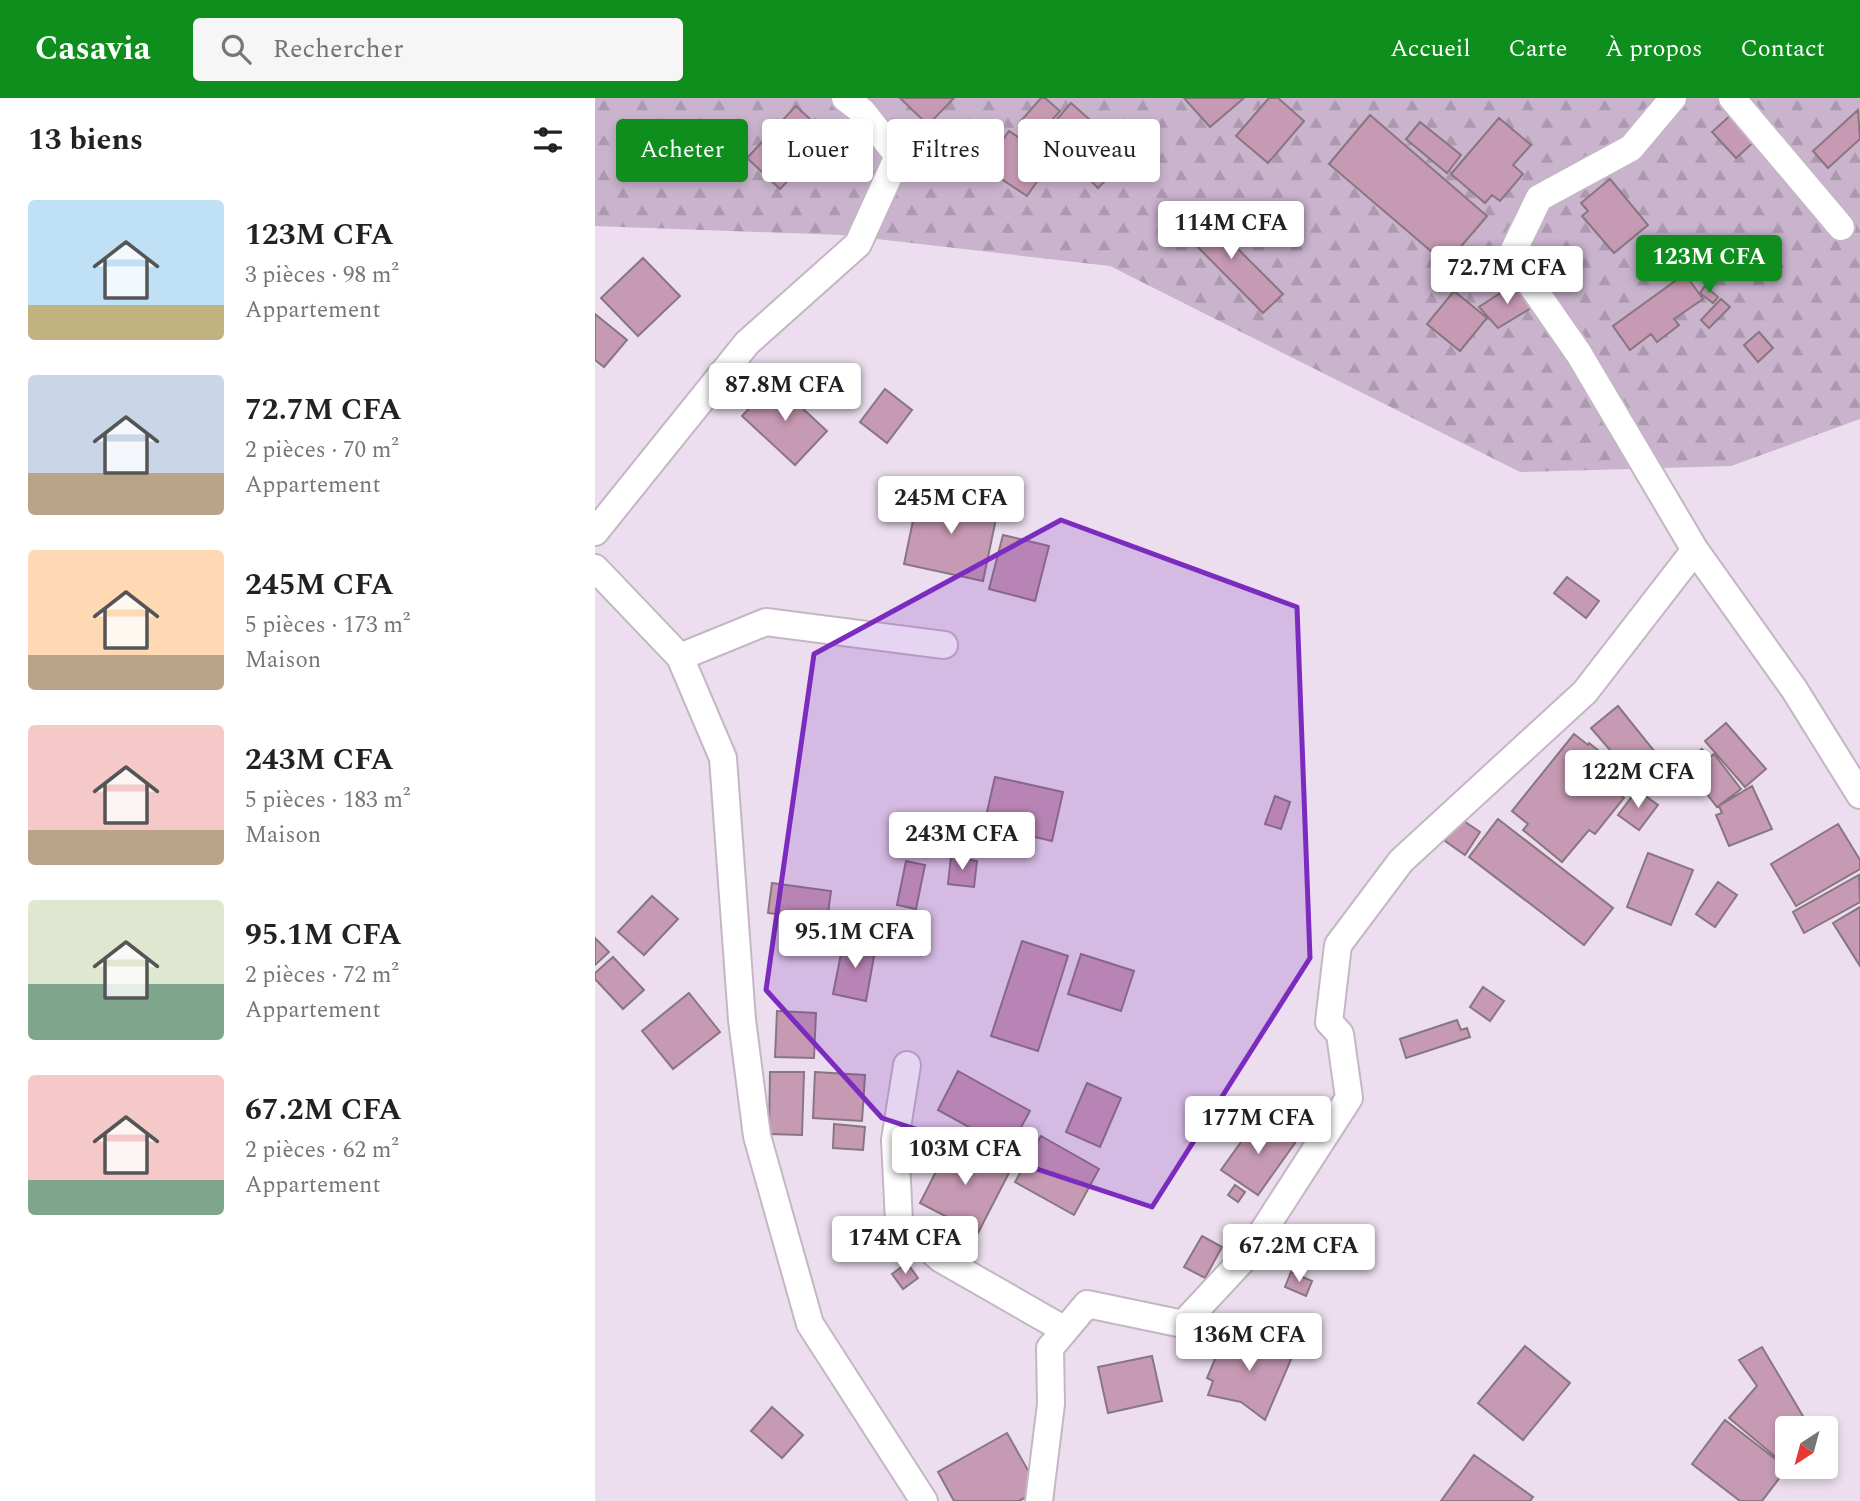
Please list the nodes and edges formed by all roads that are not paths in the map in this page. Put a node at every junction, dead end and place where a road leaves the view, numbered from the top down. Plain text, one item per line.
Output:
1 (845, 98) edge
2 (1672, 98) edge
3 (1732, 98) edge
4 (1841, 227) dead end
5 (595, 532) edge
6 (1695, 550) junction
7 (595, 568) edge
8 (944, 645) dead end
9 (680, 657) junction
10 (1860, 795) edge
11 (907, 1065) dead end
12 (1065, 1330) junction
13 (924, 1501) edge
14 (1039, 1501) edge

1 - 5 street
2 - 6 street
3 - 4 street
6 - 10 street
6 - 12 street
7 - 9 street
8 - 9 street
9 - 13 street
11 - 12 street
12 - 14 street

